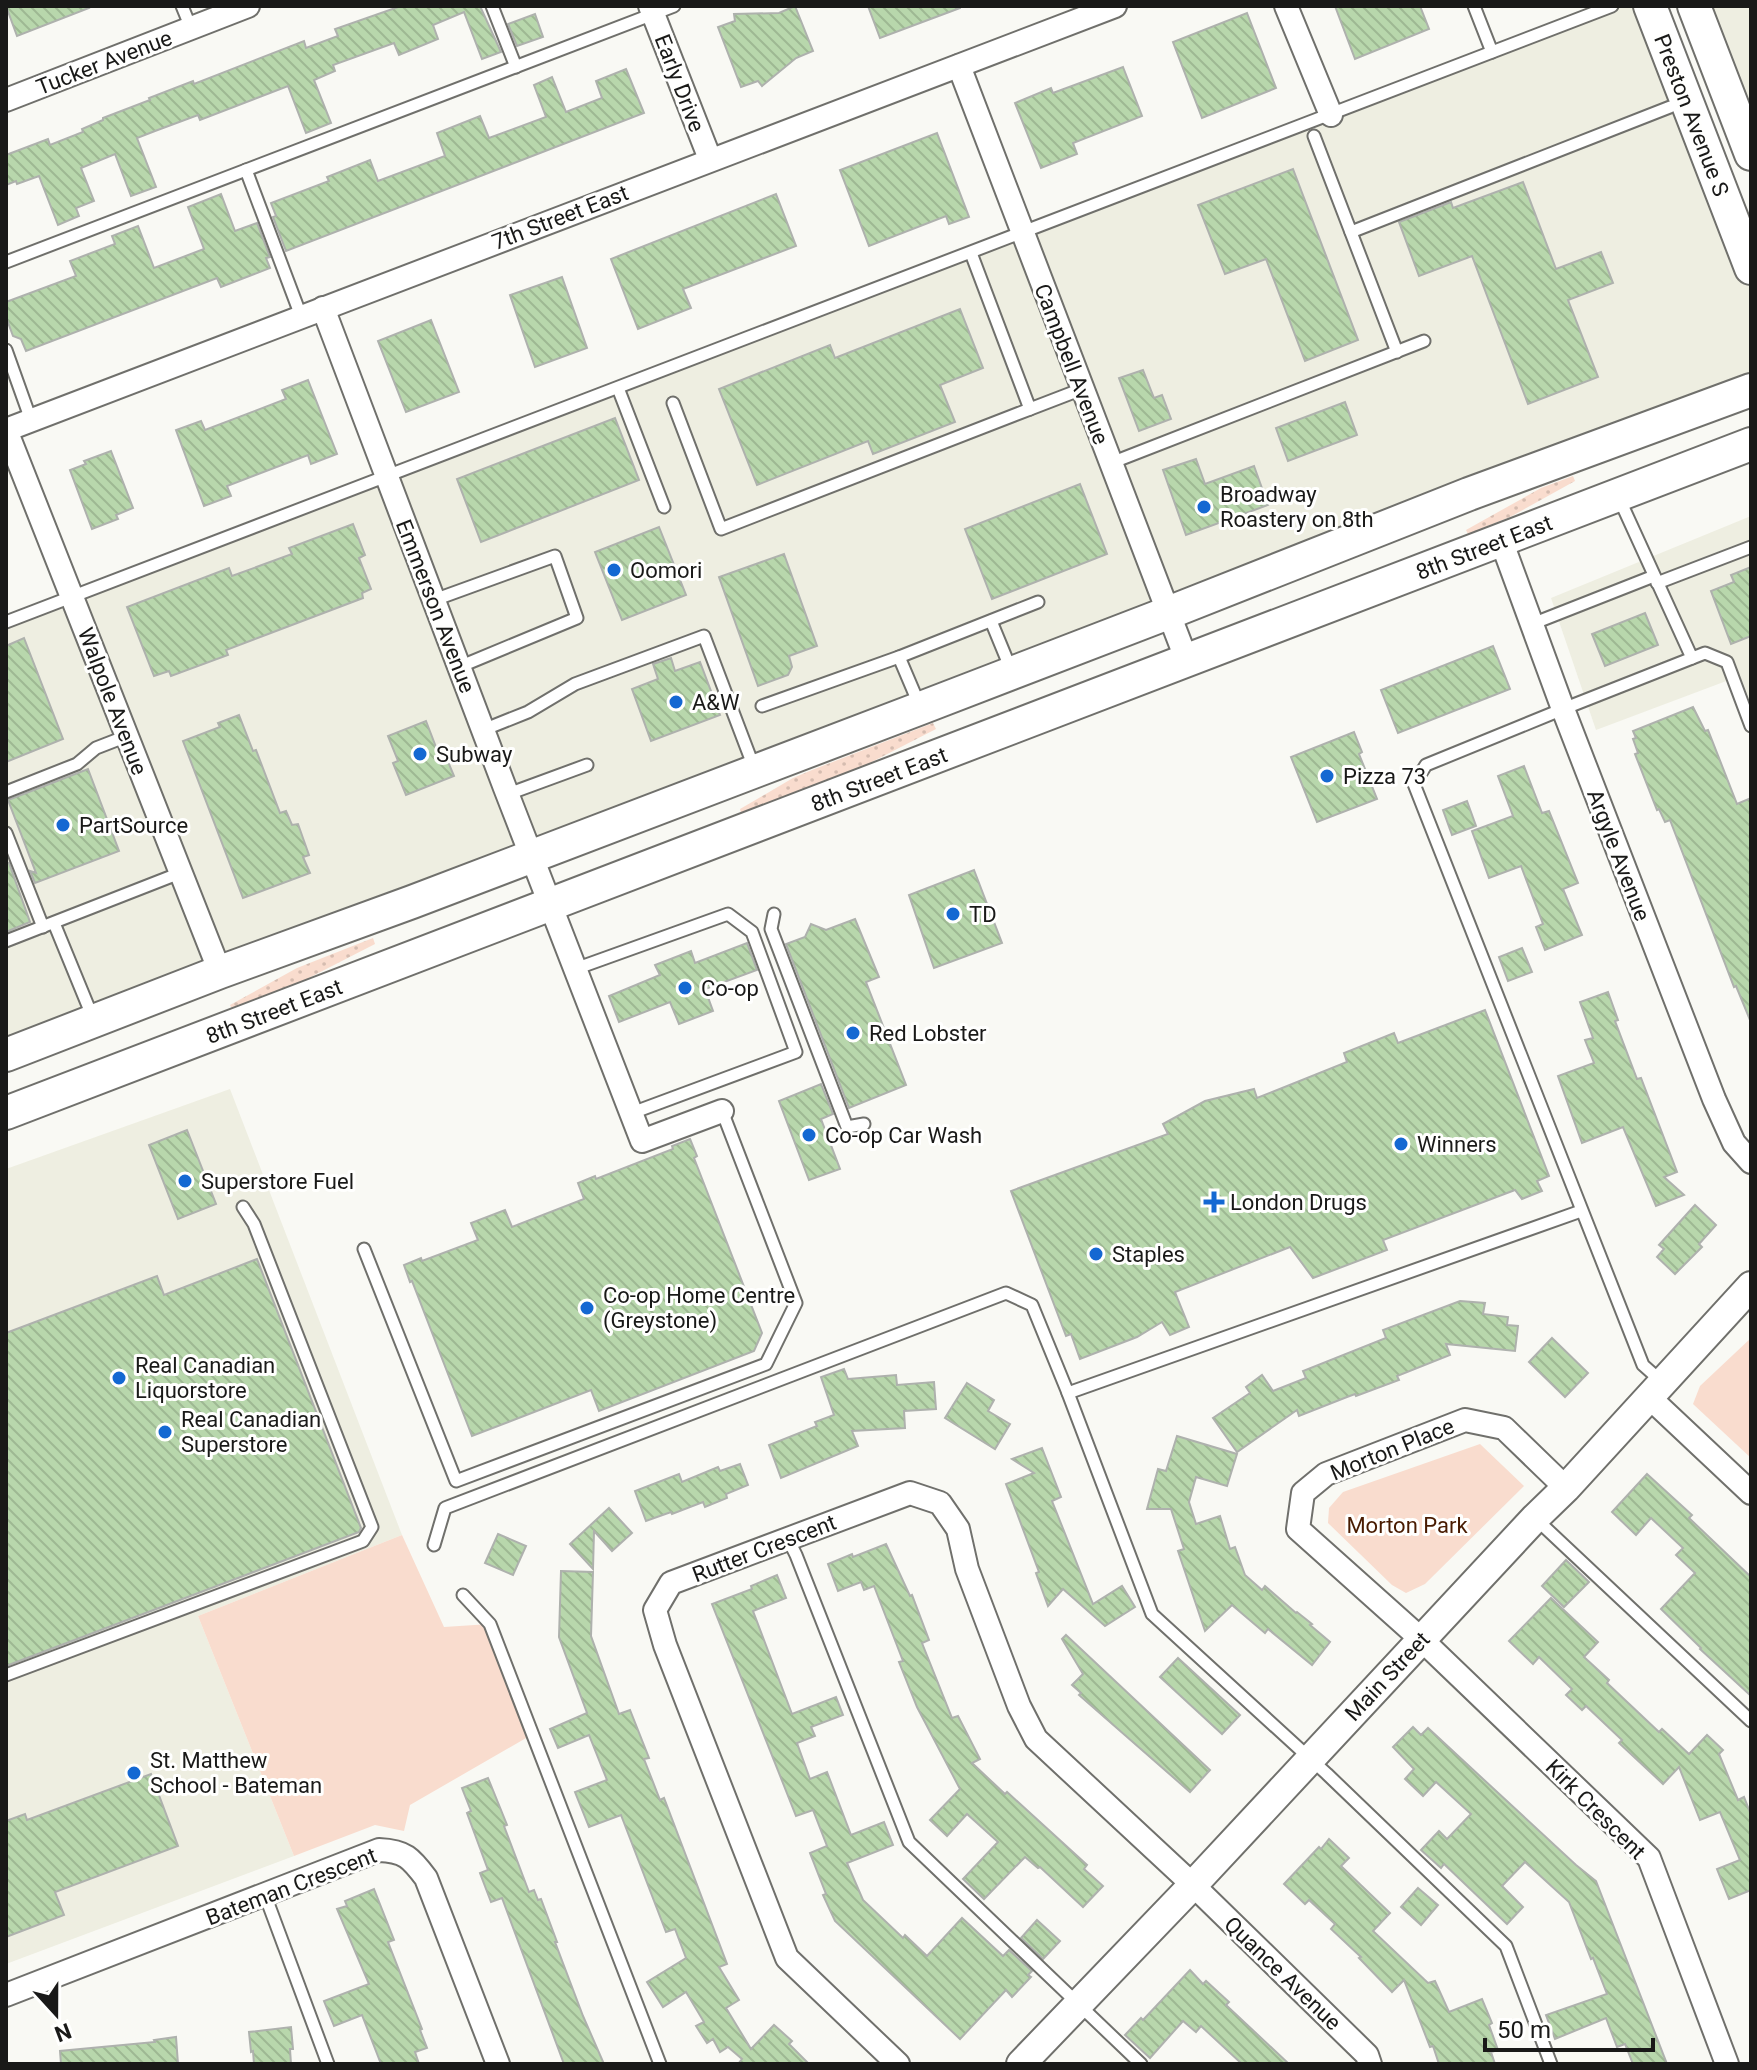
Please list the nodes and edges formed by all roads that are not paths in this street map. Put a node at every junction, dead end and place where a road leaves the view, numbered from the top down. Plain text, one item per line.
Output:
1 (182, 6) edge
2 (248, 6) edge
3 (492, 6) edge
4 (1115, 6) edge
5 (1286, 6) edge
6 (1474, 6) edge
7 (1612, 6) edge
8 (1650, 6) edge
9 (1694, 6) edge
10 (659, 9) edge
11 (191, 28) junction
12 (1492, 52) junction
13 (959, 66) junction
14 (516, 67) junction
15 (6, 100) edge
16 (1670, 107) dead end
17 (1331, 115) junction
18 (1314, 136) dead end
19 (1751, 154) edge
20 (710, 159) junction
21 (246, 170) junction
22 (1351, 232) junction
23 (1023, 233) junction
24 (971, 253) junction
25 (6, 262) edge
26 (1751, 268) edge
27 (323, 308) junction
28 (301, 316) junction
29 (1424, 341) dead end
30 (6, 350) edge
31 (1397, 352) junction
32 (618, 388) junction
33 (1082, 389) junction
34 (1751, 390) edge
35 (673, 403) dead end
36 (1030, 409) junction
37 (31, 420) junction
38 (6, 430) edge
39 (1751, 444) edge
40 (1110, 463) junction
41 (387, 477) junction
42 (1618, 495) junction
43 (664, 507) dead end
44 (1501, 540) junction
45 (1751, 547) edge
46 (1656, 580) junction
47 (73, 597) junction
48 (434, 600) junction
49 (1038, 602) dead end
50 (1168, 613) junction
51 (991, 621) junction
52 (6, 622) edge
53 (1532, 624) junction
54 (899, 657) junction
55 (1692, 658) junction
56 (1187, 661) junction
57 (459, 667) junction
58 (1012, 673) junction
59 (1746, 700) edge
60 (762, 706) dead end
61 (921, 708) junction
62 (1563, 709) junction
63 (1751, 726) edge
64 (483, 730) junction
65 (127, 736) junction
66 (587, 765) dead end
67 (755, 771) junction
68 (6, 792) edge
69 (508, 794) junction
70 (6, 833) edge
71 (532, 857) junction
72 (180, 873) junction
73 (550, 904) junction
74 (774, 914) dead end
75 (48, 925) junction
76 (6, 941) edge
77 (575, 969) junction
78 (220, 972) junction
79 (94, 1021) junction
80 (6, 1055) edge
81 (722, 1111) joint
82 (6, 1113) edge
83 (632, 1113) junction
84 (864, 1124) dead end
85 (1751, 1162) edge
86 (243, 1207) dead end
87 (1581, 1211) junction
88 (364, 1249) dead end
89 (1751, 1286) edge
90 (1657, 1390) junction
91 (1068, 1393) junction
92 (1566, 1488) junction
93 (1751, 1493) edge
94 (1535, 1518) junction
95 (788, 1539) junction
96 (434, 1545) dead end
97 (463, 1595) dead end
98 (1421, 1639) junction
99 (6, 1675) edge
100 (1751, 1721) edge
101 (1311, 1759) junction
102 (1193, 1885) junction
103 (265, 1895) junction
104 (6, 1995) edge
105 (1078, 2004) junction
106 (328, 2064) edge
107 (498, 2064) edge
108 (660, 2064) edge
109 (898, 2064) edge
110 (1021, 2064) edge
111 (1141, 2064) edge
112 (1370, 2064) edge
113 (1551, 2064) edge
114 (1727, 2064) edge

1 - 11 lane
2 - 11 street, Tucker Avenue
3 - 14 lane
4 - 13 street, 7th Street East
5 - 17 street
6 - 12 lane
7 - 12 lane
8 - 26 main road, Preston Avenue S
9 - 19 main road, Preston Avenue S
10 - 14 lane
10 - 20 street, Early Drive
11 - 15 street, Tucker Avenue
12 - 17 lane
13 - 20 street, 7th Street East
13 - 23 street, Campbell Avenue
14 - 21 lane
16 - 22 lane
17 - 23 lane
18 - 22 lane
20 - 27 street, 7th Street East
21 - 25 lane
21 - 28 lane
22 - 31 lane
23 - 24 lane
23 - 33 street, Campbell Avenue
24 - 32 lane
24 - 36 lane
27 - 28 street, 7th Street East
27 - 41 street, Emmerson Avenue
28 - 37 street, 7th Street East
29 - 31 lane
30 - 37 lane
31 - 40 lane
32 - 41 lane
32 - 43 lane
33 - 36 lane
33 - 40 street, Campbell Avenue
34 - 50 main road
35 - 36 lane
37 - 38 street, 7th Street East
38 - 47 street, Walpole Avenue
39 - 42 main road, 8th Street East
40 - 50 street, Campbell Avenue
41 - 47 lane
41 - 48 street, Emmerson Avenue
42 - 44 main road, 8th Street East
42 - 46 lane
44 - 53 street, Argyle Avenue
44 - 56 main road, 8th Street East
45 - 46 lane
46 - 53 lane
46 - 55 lane
47 - 52 lane
47 - 65 street, Walpole Avenue
48 - 57 street, Emmerson Avenue
48 - 57 lane
49 - 51 lane
50 - 56 street, Campbell Avenue
50 - 58 main road
51 - 54 lane
51 - 58 lane
53 - 62 street, Argyle Avenue
54 - 60 lane
54 - 61 lane
55 - 59 lane
55 - 62 lane
56 - 73 main road, 8th Street East
57 - 64 street, Emmerson Avenue
58 - 61 main road
59 - 63 lane
61 - 67 main road
62 - 85 street, Argyle Avenue
62 - 87 lane
64 - 67 lane
64 - 69 street, Emmerson Avenue
65 - 68 lane
65 - 72 street, Walpole Avenue
66 - 69 lane
67 - 71 main road
69 - 71 street, Emmerson Avenue
70 - 75 lane
71 - 73 street, Emmerson Avenue
71 - 78 main road
72 - 75 lane
72 - 78 street, Walpole Avenue
73 - 77 street, Emmerson Avenue
73 - 82 main road, 8th Street East
74 - 84 lane
75 - 76 lane
75 - 79 lane
77 - 83 street, Emmerson Avenue
77 - 83 lane
78 - 79 main road
79 - 80 main road
81 - 83 street, Emmerson Avenue
81 - 88 lane
86 - 99 lane
87 - 90 lane
87 - 91 lane
89 - 90 street, Main Street
90 - 92 street, Main Street
90 - 93 street
91 - 96 lane
91 - 101 lane
92 - 94 street, Main Street
92 - 98 street, Morton Place
94 - 98 street, Main Street
94 - 100 lane
95 - 102 street, Rutter Crescent
95 - 105 lane
95 - 109 street, Rutter Crescent
97 - 108 lane
98 - 101 street, Main Street
98 - 114 street, Kirk Crescent
101 - 102 street, Main Street
101 - 113 lane
102 - 105 street, Main Street
102 - 112 street, Quance Avenue
103 - 104 street, Bateman Crescent
103 - 106 lane
103 - 107 street, Bateman Crescent
105 - 110 street, Main Street
105 - 111 lane

